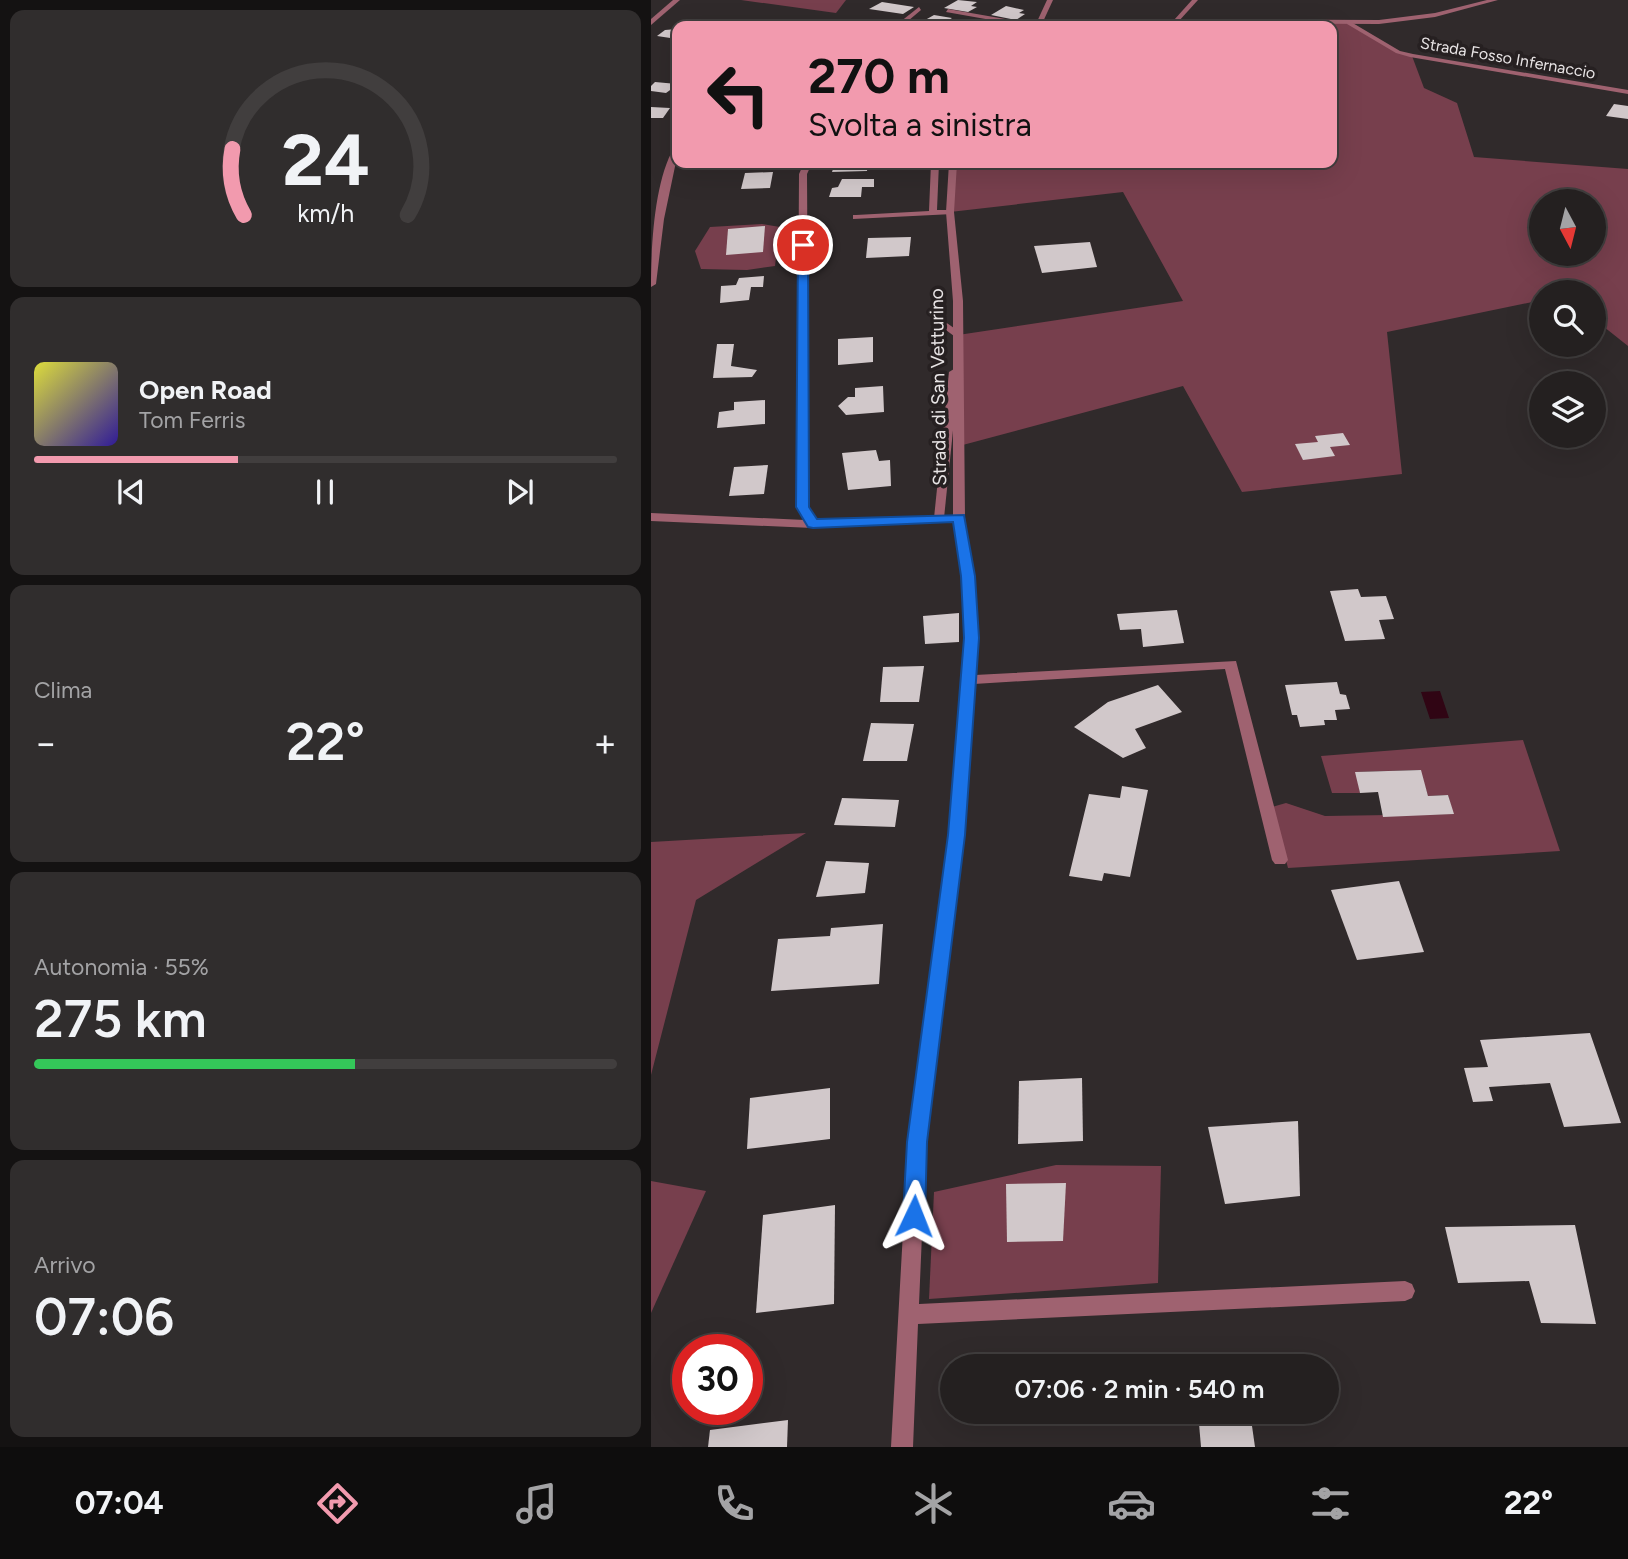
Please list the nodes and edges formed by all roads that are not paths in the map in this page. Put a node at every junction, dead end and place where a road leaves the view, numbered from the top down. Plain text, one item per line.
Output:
1 (677, 0) edge
2 (1051, 0) edge
3 (1195, 0) edge
4 (1495, 0) edge
5 (919, 9) dead end
6 (948, 11) dead end
7 (904, 21) edge
8 (1007, 21) edge
9 (1039, 21) edge
10 (1177, 21) edge
11 (651, 23) edge
12 (1337, 23) edge
13 (1349, 23) junction
14 (1628, 92) edge
15 (672, 159) edge
16 (806, 168) edge
17 (935, 168) edge
18 (953, 168) edge
19 (933, 212) junction
20 (950, 212) junction
21 (856, 217) dead end
22 (655, 218) edge
23 (651, 284) edge
24 (934, 317) dead end
25 (958, 335) junction
26 (651, 517) edge
27 (939, 518) junction
28 (959, 518) junction
29 (813, 524) junction
30 (968, 680) junction
31 (1280, 860) dead end
32 (1405, 1291) dead end
33 (910, 1314) junction
34 (902, 1447) edge

1 - 11 street
2 - 9 street
3 - 10 lane
4 - 13 street
5 - 7 lane
6 - 8 lane
12 - 13 street
13 - 14 lane, Strada Fosso Infernaccio
15 - 22 street
16 - 29 street
17 - 19 lane
18 - 20 street, Strada di San Vetturino
19 - 20 lane
19 - 21 lane
20 - 25 street, Strada di San Vetturino
22 - 23 street
24 - 25 lane
25 - 27 lane
25 - 28 street, Strada di San Vetturino
26 - 29 street
27 - 28 street
27 - 29 street
28 - 30 street, Strada di San Vetturino
30 - 31 street
30 - 33 street, Strada di San Vetturino
32 - 33 street
33 - 34 street, Strada di San Vetturino

